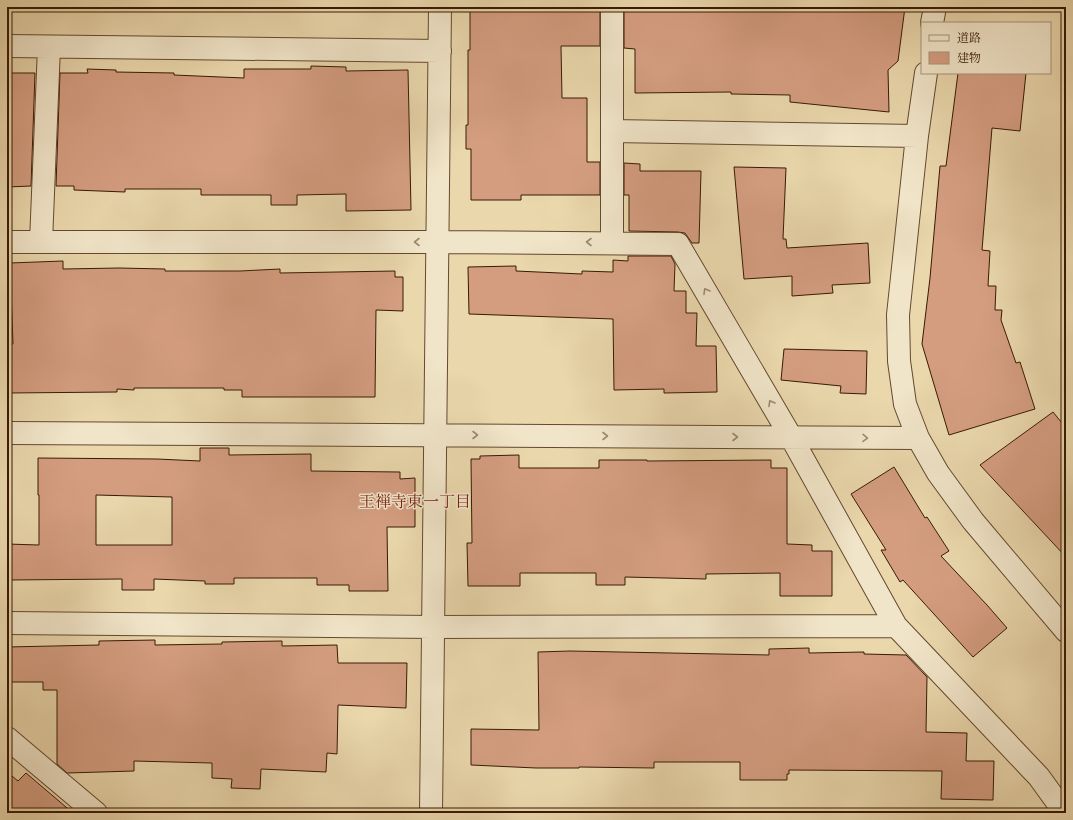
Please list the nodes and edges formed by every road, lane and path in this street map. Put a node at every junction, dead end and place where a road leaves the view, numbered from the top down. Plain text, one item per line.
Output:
1 (440, 7) edge
2 (612, 7) edge
3 (934, 7) edge
4 (932, 22) edge
5 (7, 46) edge
6 (49, 47) junction
7 (440, 51) junction
8 (926, 74) edge
9 (612, 131) junction
10 (917, 136) junction
11 (7, 242) edge
12 (41, 242) junction
13 (438, 242) junction
14 (612, 242) junction
15 (7, 433) edge
16 (436, 435) junction
17 (791, 437) junction
18 (918, 438) junction
19 (7, 624) edge
20 (896, 626) junction
21 (433, 627) junction
22 (1066, 630) edge
23 (7, 738) edge
24 (96, 813) edge
25 (431, 813) edge
26 (1065, 813) edge

1 - 7 street
2 - 9 street
3 - 4 street
5 - 6 street
6 - 7 street
6 - 12 street
7 - 13 street
8 - 10 street
9 - 10 street
9 - 14 street
10 - 18 street
11 - 12 street
13 -> 12 street
14 -> 13 street
13 - 16 street
17 -> 14 street
15 - 16 street
16 -> 17 street
16 - 21 street
17 -> 18 street
17 - 20 street
18 - 22 street
19 - 21 street
20 - 21 street
20 - 26 street
21 - 25 street
23 - 24 street

